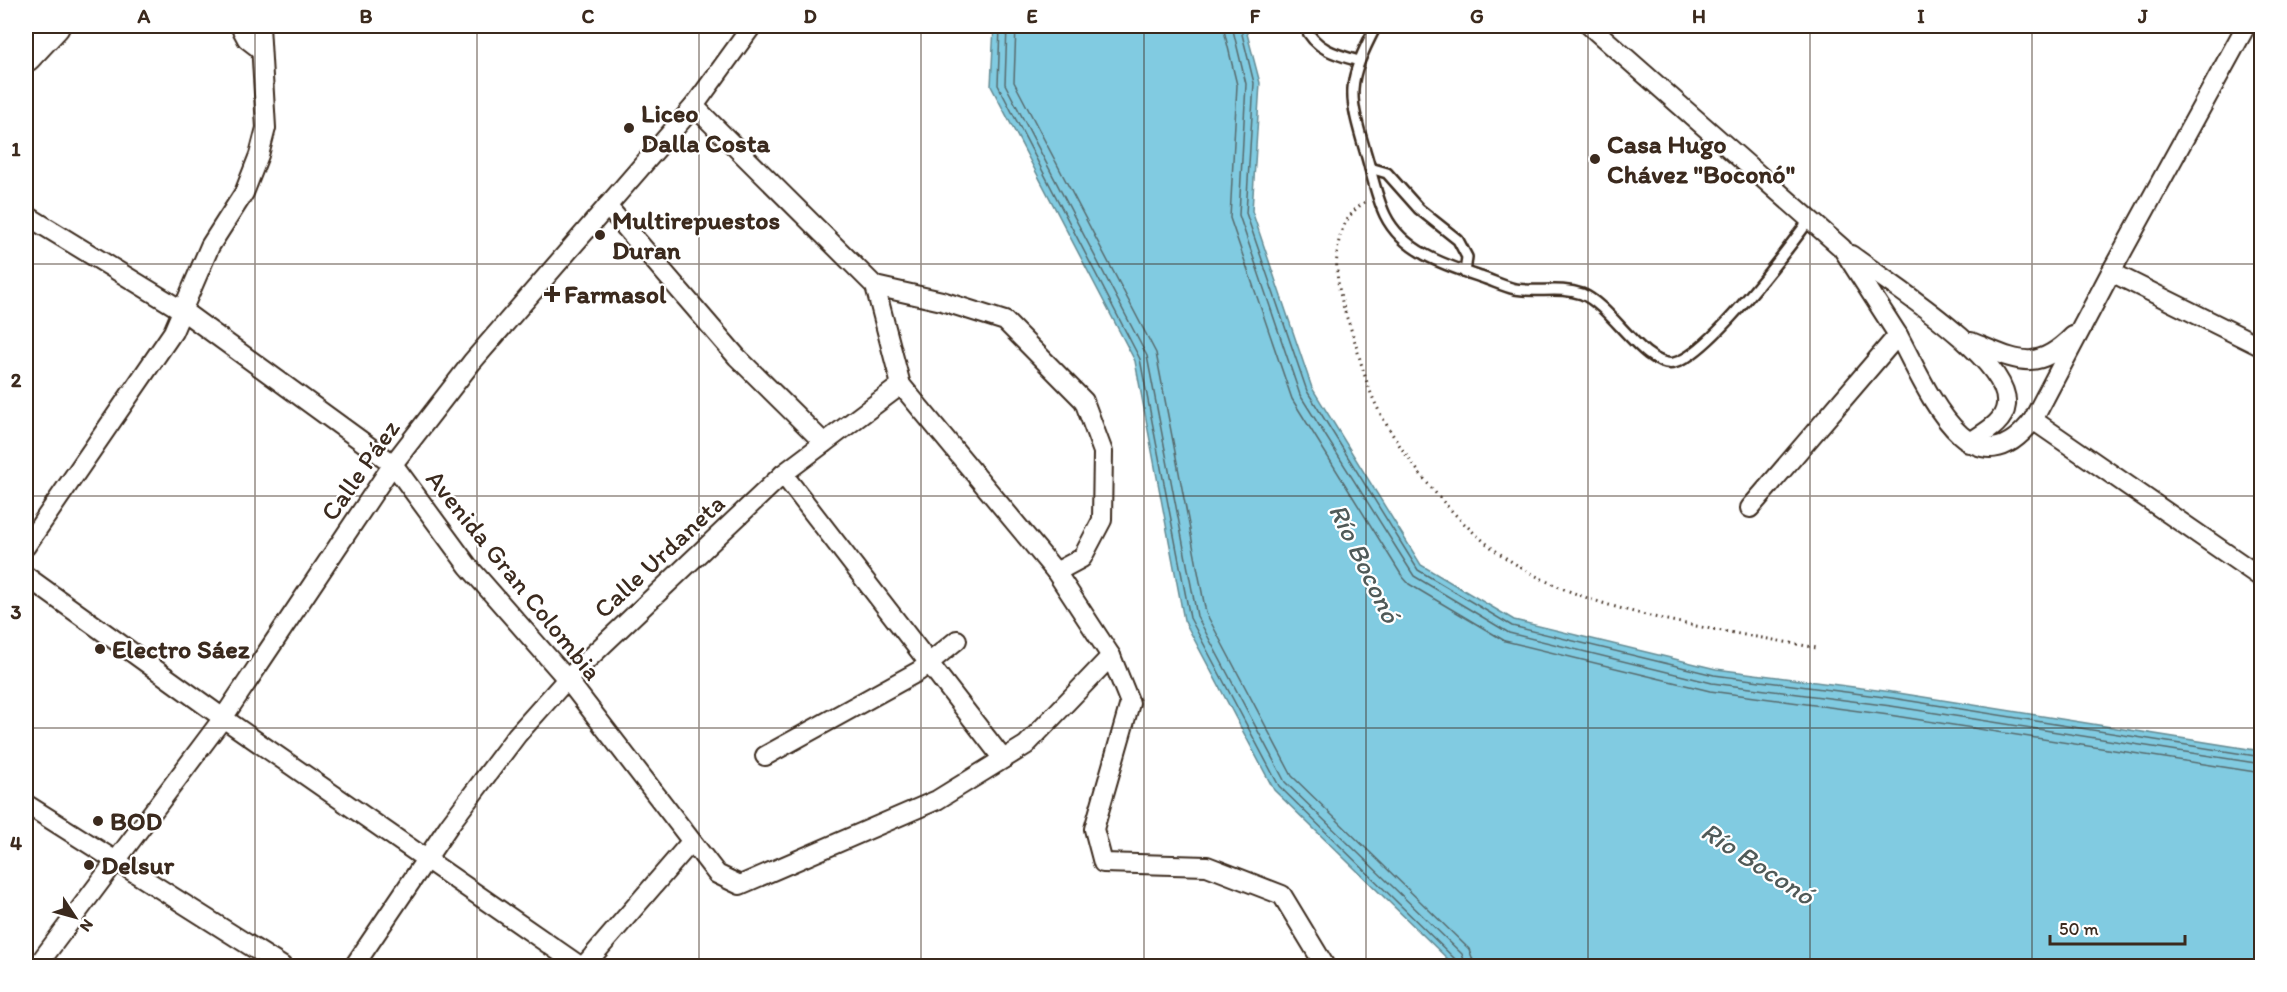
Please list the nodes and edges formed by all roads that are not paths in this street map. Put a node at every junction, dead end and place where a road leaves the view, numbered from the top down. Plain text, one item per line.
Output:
1 (54, 26) edge
2 (240, 26) edge
3 (260, 26) edge
4 (752, 26) edge
5 (1305, 26) edge
6 (1376, 26) edge
7 (1590, 26) edge
8 (2246, 26) edge
9 (260, 49) junction
10 (26, 56) edge
11 (1359, 61) junction
12 (694, 106) junction
13 (1370, 168) junction
14 (607, 206) junction
15 (26, 215) edge
16 (1810, 219) junction
17 (1842, 248) junction
18 (2111, 272) junction
19 (1465, 273) junction
20 (875, 286) junction
21 (183, 311) junction
22 (2083, 326) junction
23 (1898, 334) junction
24 (1965, 340) junction
25 (2262, 347) edge
26 (901, 385) junction
27 (2033, 420) junction
28 (824, 443) junction
29 (1969, 443) junction
30 (393, 464) junction
31 (783, 474) junction
32 (1750, 508) dead end
33 (26, 546) edge
34 (1056, 572) junction
35 (26, 576) edge
36 (2262, 578) edge
37 (957, 640) dead end
38 (1111, 656) junction
39 (929, 664) junction
40 (567, 679) junction
41 (223, 718) junction
42 (765, 756) dead end
43 (1003, 759) junction
44 (26, 804) edge
45 (691, 842) junction
46 (427, 860) junction
47 (116, 863) junction
48 (37, 966) edge
49 (282, 966) edge
50 (354, 966) edge
51 (582, 966) edge
52 (1325, 966) edge

1 - 10 main road
2 - 9 street
3 - 9 street
4 - 12 street, Calle Páez
5 - 11 lane
6 - 11 lane
7 - 16 street
8 - 18 street
9 - 21 street
11 - 13 lane
12 - 14 street, Calle Páez
12 - 20 street
13 - 19 lane
13 - 19 lane
14 - 28 street
14 - 30 street, Calle Páez
15 - 21 street, Avenida Gran Colombia
16 - 17 street
16 - 19 lane
17 - 23 street
17 - 24 street
18 - 22 street
18 - 25 street
20 - 26 street
20 - 34 street
21 - 30 street, Avenida Gran Colombia
21 - 33 street
22 - 24 street
22 - 27 street
23 - 29 street
23 - 32 street
24 - 29 street
26 - 28 street, Calle Urdaneta
26 - 34 street
27 - 29 street
27 - 36 street
28 - 31 street, Calle Urdaneta
30 - 40 street, Avenida Gran Colombia
30 - 41 street, Calle Páez
31 - 39 street
31 - 40 street, Calle Urdaneta
34 - 38 street
35 - 41 street
37 - 39 street
38 - 43 street, Avenida Gran Colombia
38 - 52 street
39 - 42 street
39 - 43 street
40 - 45 street, Avenida Gran Colombia
40 - 46 street, Calle Urdaneta
41 - 46 street
41 - 47 street, Calle Páez
43 - 45 street, Avenida Gran Colombia
44 - 47 street
45 - 51 street
46 - 50 street, Calle Urdaneta
46 - 51 street
47 - 48 street, Calle Páez
47 - 49 street

